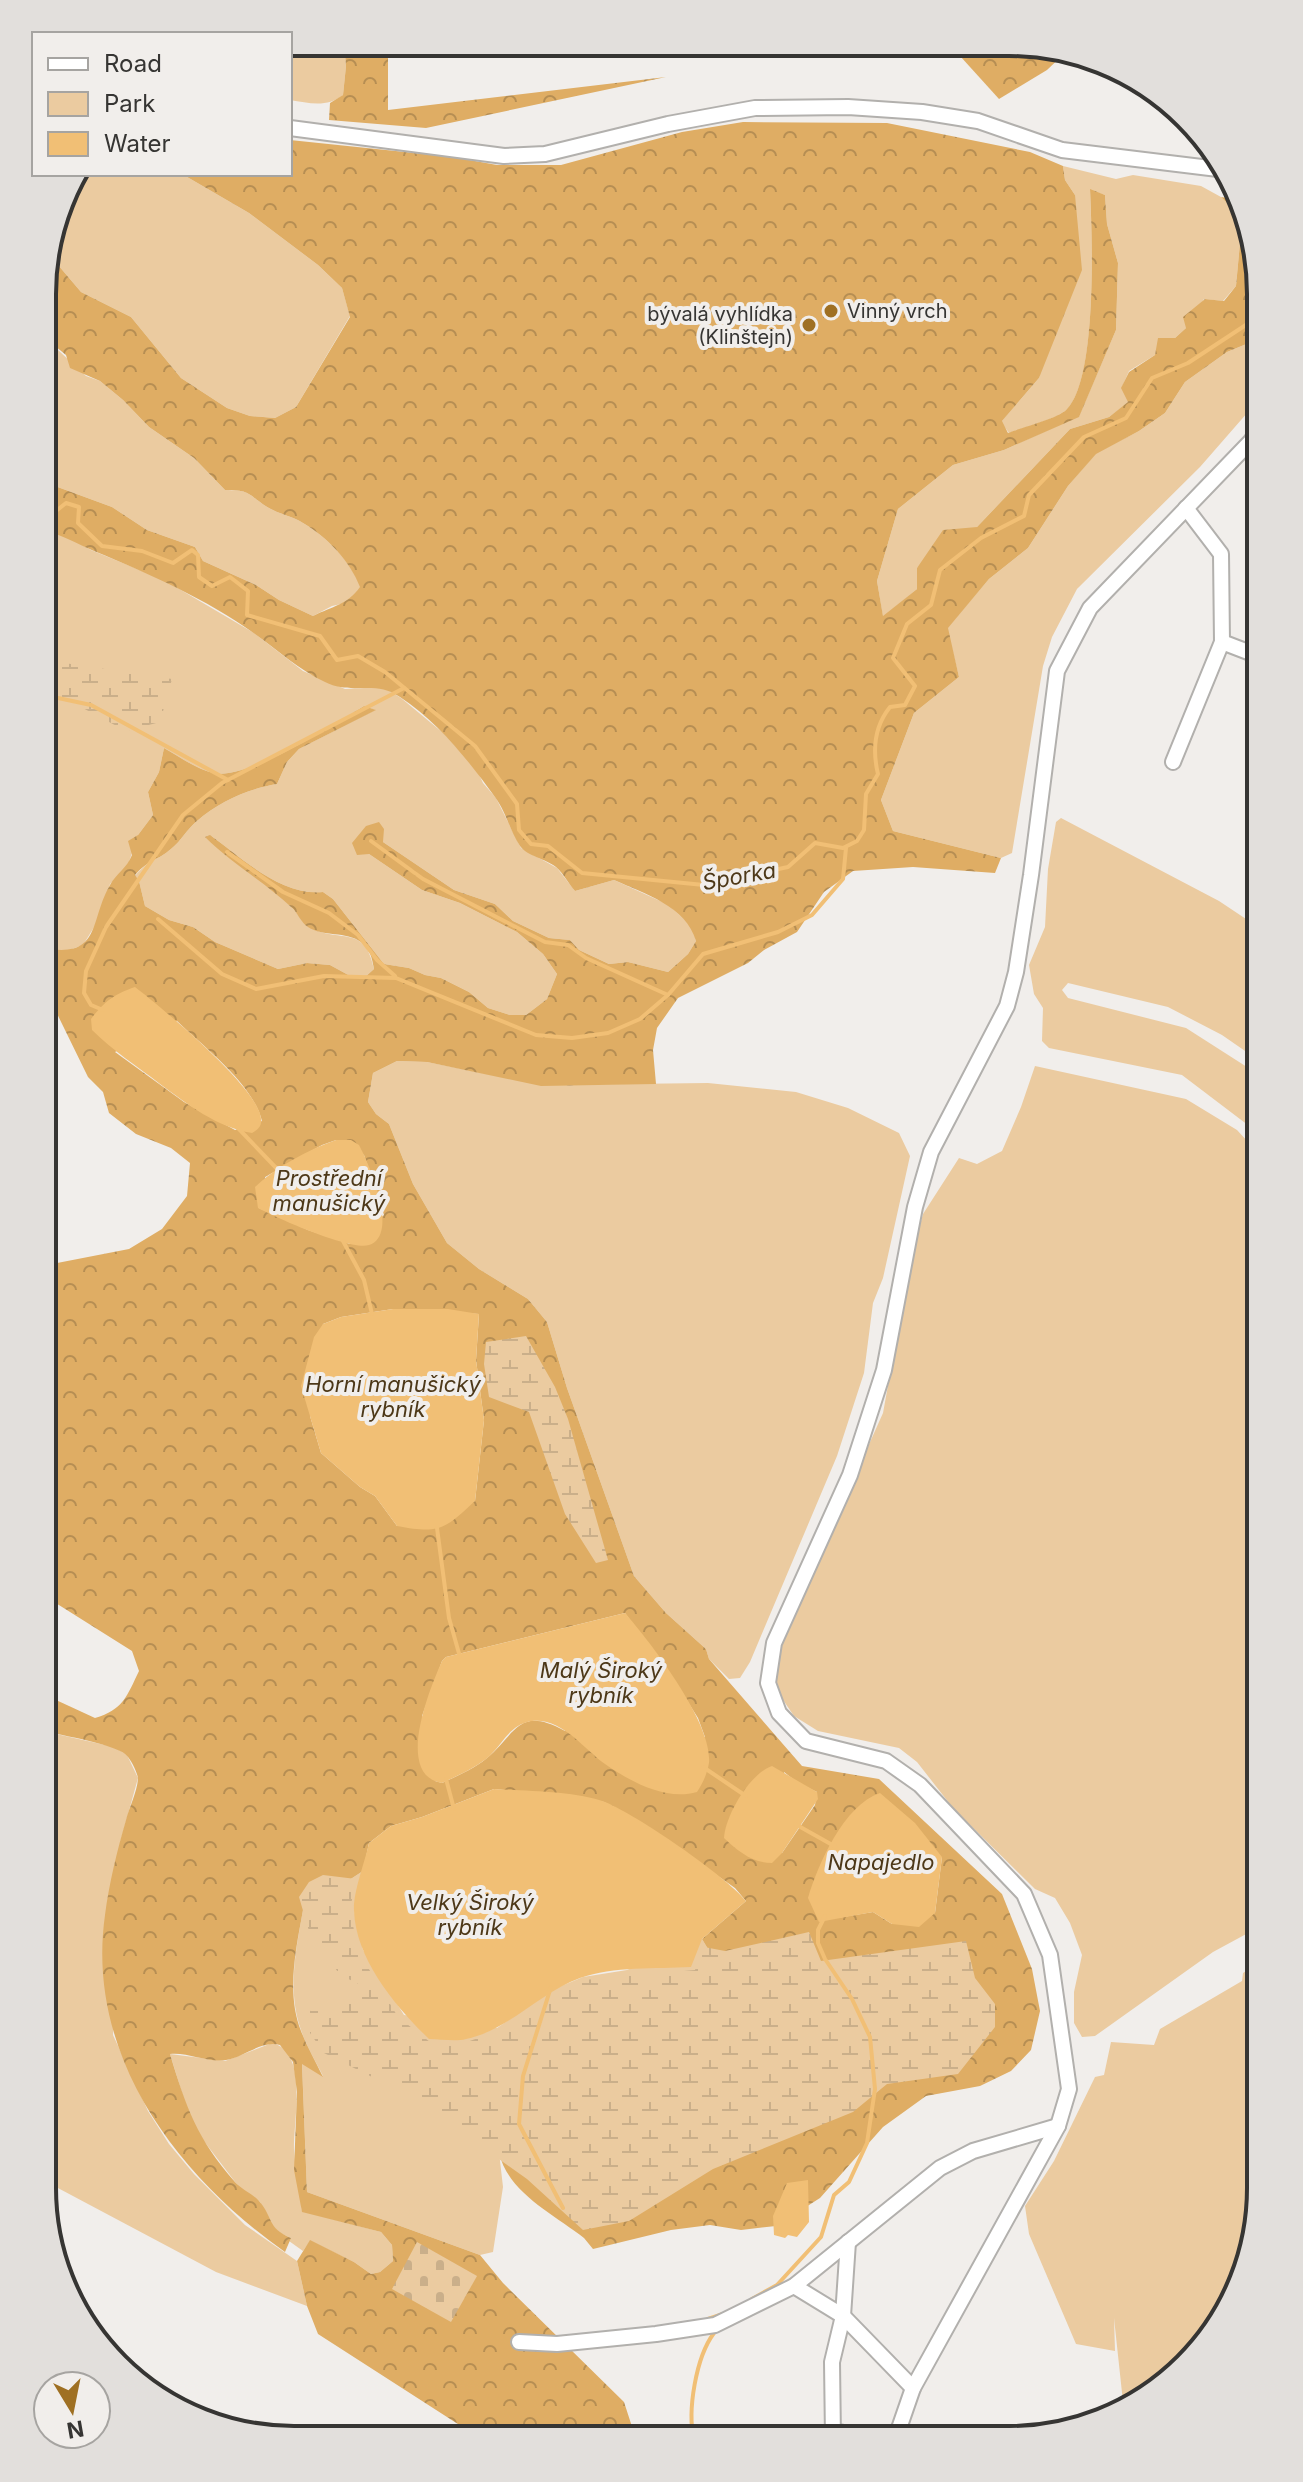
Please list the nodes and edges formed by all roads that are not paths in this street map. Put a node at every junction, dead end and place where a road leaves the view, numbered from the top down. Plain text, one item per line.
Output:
1 (292, 128) edge
2 (1210, 168) edge
3 (1247, 445) edge
4 (1186, 508) junction
5 (1222, 642) junction
6 (1247, 652) edge
7 (1173, 762) dead end
8 (1058, 2126) junction
9 (848, 2242) junction
10 (794, 2286) junction
11 (843, 2316) junction
12 (519, 2342) dead end
13 (913, 2388) junction
14 (833, 2426) edge
15 (900, 2426) edge

1 - 2 street
3 - 4 street
4 - 5 street
4 - 8 street
5 - 6 street
5 - 7 street
8 - 9 street
8 - 13 street
9 - 10 street
9 - 11 street
10 - 11 street
10 - 12 street
11 - 13 street
11 - 14 street
13 - 15 street

